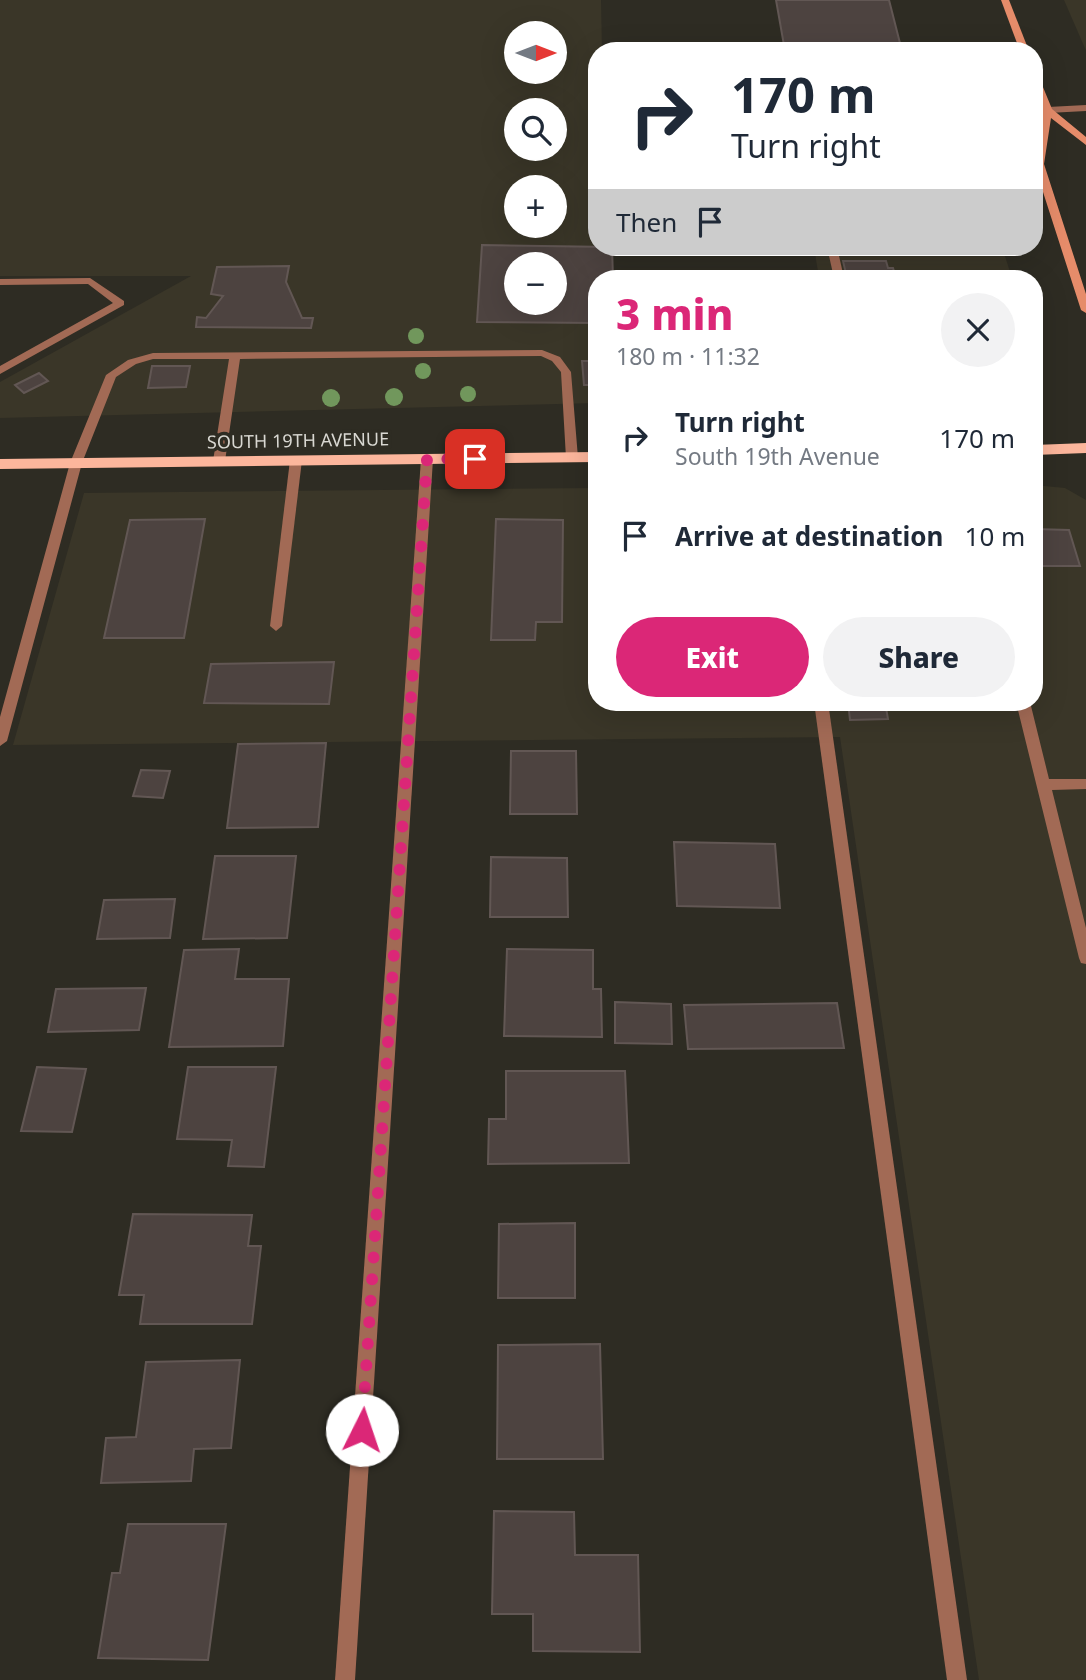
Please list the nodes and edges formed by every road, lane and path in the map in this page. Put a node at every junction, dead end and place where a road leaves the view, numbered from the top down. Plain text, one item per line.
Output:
1 (1005, 0) edge
2 (1021, 42) edge
3 (1043, 98) edge
4 (1086, 108) edge
5 (1048, 110) junction
6 (1043, 140) edge
7 (1086, 142) edge
8 (1043, 176) edge
9 (0, 282) edge
10 (1086, 310) edge
11 (235, 356) junction
12 (0, 371) edge
13 (1086, 448) edge
14 (1043, 450) edge
15 (588, 457) edge
16 (572, 458) junction
17 (427, 459) junction
18 (296, 460) junction
19 (219, 461) junction
20 (76, 463) junction
21 (0, 464) edge
22 (276, 626) dead end
23 (822, 711) edge
24 (1025, 711) edge
25 (0, 741) edge
26 (1086, 784) edge
27 (1044, 785) junction
28 (1086, 958) edge
29 (345, 1680) edge
30 (957, 1680) edge

1 - 2 main road
3 - 5 main road
4 - 5 street
5 - 6 main road
5 - 7 main road
8 - 10 main road
9 - 12 street
11 - 16 street
11 - 19 street
11 - 20 street
13 - 14 main road
15 - 16 main road, SOUTH 19TH AVENUE
16 - 17 main road, SOUTH 19TH AVENUE
17 - 18 main road, SOUTH 19TH AVENUE
17 - 29 street
18 - 19 main road, SOUTH 19TH AVENUE
18 - 22 street
19 - 20 main road, SOUTH 19TH AVENUE
20 - 21 main road, SOUTH 19TH AVENUE
20 - 25 street
23 - 30 street
24 - 27 street
26 - 27 street
27 - 28 street

